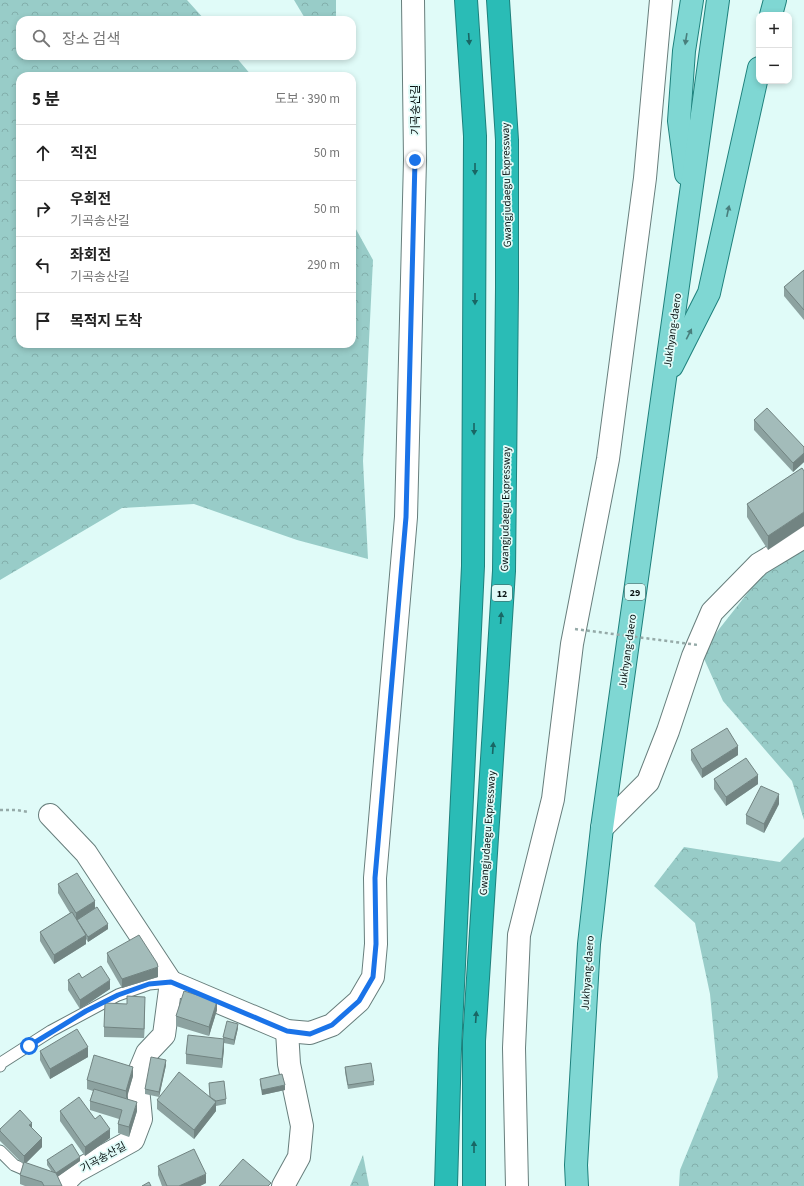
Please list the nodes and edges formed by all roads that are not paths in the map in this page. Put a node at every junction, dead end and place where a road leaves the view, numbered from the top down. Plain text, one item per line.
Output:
1 (413, 0) edge
2 (466, 0) edge
3 (498, 0) edge
4 (661, 0) edge
5 (692, 0) edge
6 (718, 0) edge
7 (775, 0) edge
8 (772, 12) edge
9 (756, 82) edge
10 (689, 204) junction
11 (665, 382) junction
12 (804, 537) edge
13 (50, 815) road end
14 (602, 828) junction
15 (171, 982) junction
16 (287, 1031) junction
17 (0, 1066) edge
18 (0, 1150) edge
19 (42, 1176) edge
20 (62, 1183) edge
21 (283, 1186) edge
22 (446, 1186) edge
23 (474, 1186) edge
24 (516, 1186) edge
25 (577, 1186) edge

1 - 16 street, 기곡송산길
2 -> 22 highway
23 -> 3 highway, Gwangjudaegu Expressway / 12
4 - 24 street
5 -> 10 main road
6 - 10 main road, Jukhyang-daero / 29
7 - 8 main road
11 -> 9 main road
10 - 11 main road, Jukhyang-daero / 29
11 - 14 main road, Jukhyang-daero / 29
12 - 14 street
13 - 15 street
14 - 25 main road, Jukhyang-daero / 29
15 - 16 street, 기곡송산길
15 - 17 lane
15 - 20 street, 기곡송산길
16 - 21 street
18 - 19 lane

